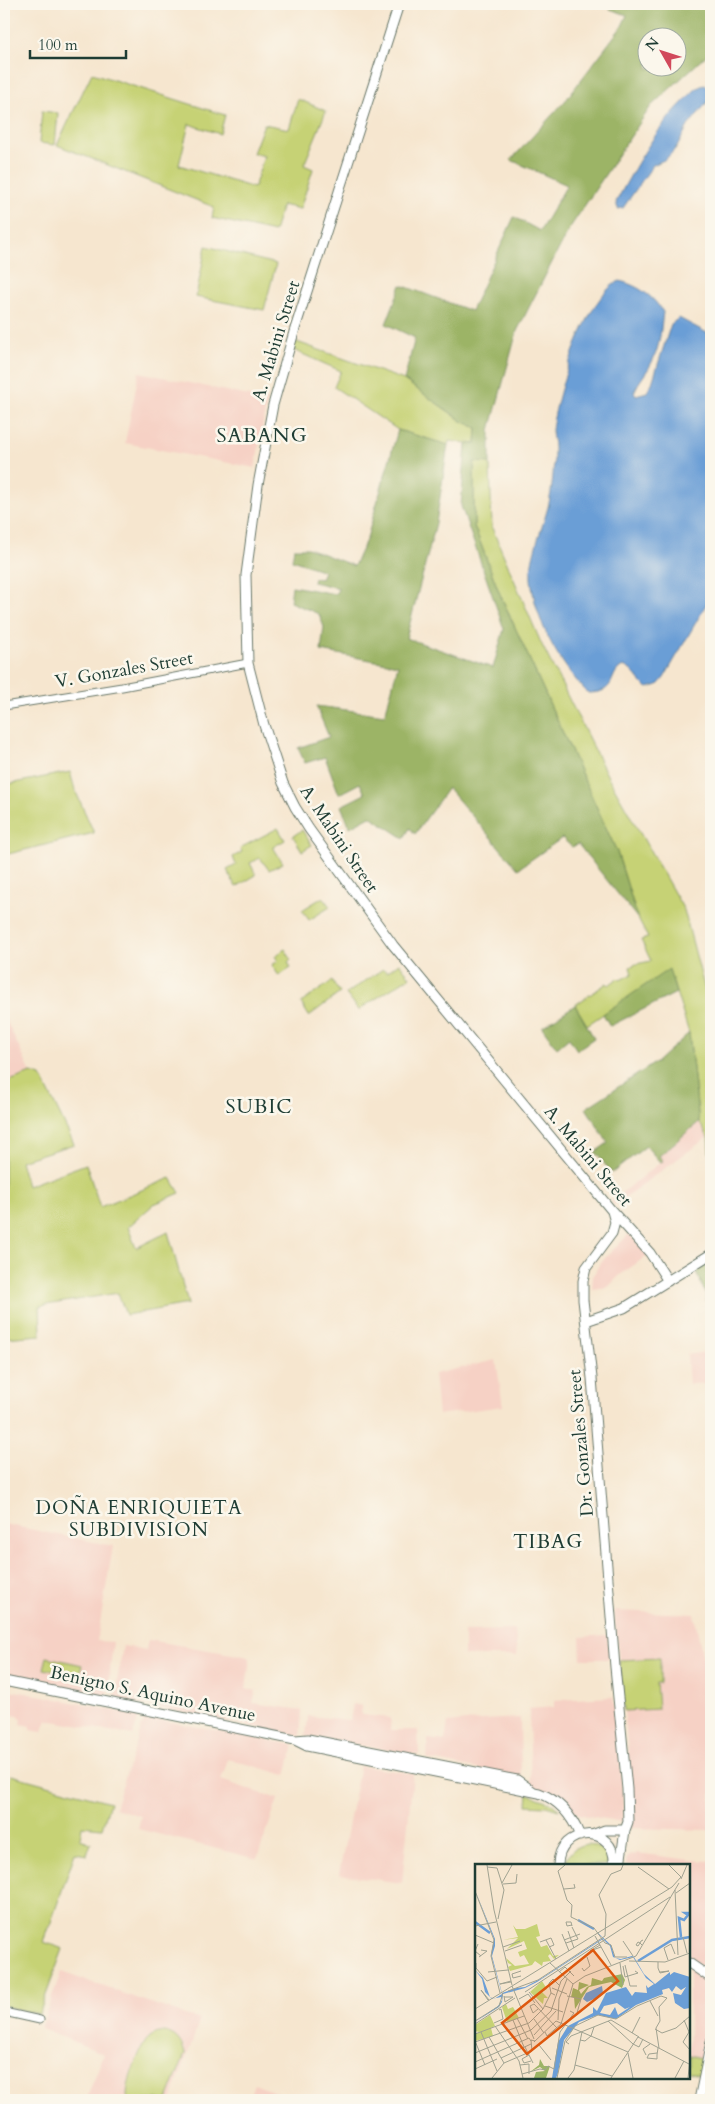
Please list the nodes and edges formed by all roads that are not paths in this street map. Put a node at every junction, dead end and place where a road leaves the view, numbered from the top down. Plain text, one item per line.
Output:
1 (399, 4) edge
2 (248, 663) junction
3 (4, 706) edge
4 (612, 1211) junction
5 (711, 1254) edge
6 (668, 1281) junction
7 (586, 1321) junction
8 (4, 1681) edge
9 (625, 1830) junction
10 (592, 1835) junction
11 (580, 1836) junction
12 (558, 1864) edge
13 (614, 1864) edge
14 (620, 1864) edge
15 (690, 1964) edge
16 (711, 1978) edge
17 (4, 2012) edge
18 (40, 2020) dead end
19 (711, 2042) edge
20 (699, 2100) edge

1 - 2 main road, A. Mabini Street
2 - 3 street, V. Gonzales Street
2 - 4 main road, A. Mabini Street
4 - 6 main road, A. Mabini Street
4 - 7 main road, Dr. Gonzales Street
5 - 6 main road
6 - 7 main road
7 - 9 main road, Dr. Gonzales Street
8 - 11 main road, Benigno S. Aquino Avenue
9 - 10 main road
9 - 14 main road, Dr. Gonzales Street
10 - 11 main road
10 - 13 main road
11 - 12 main road
15 - 16 main road
17 - 18 street
19 - 20 main road

